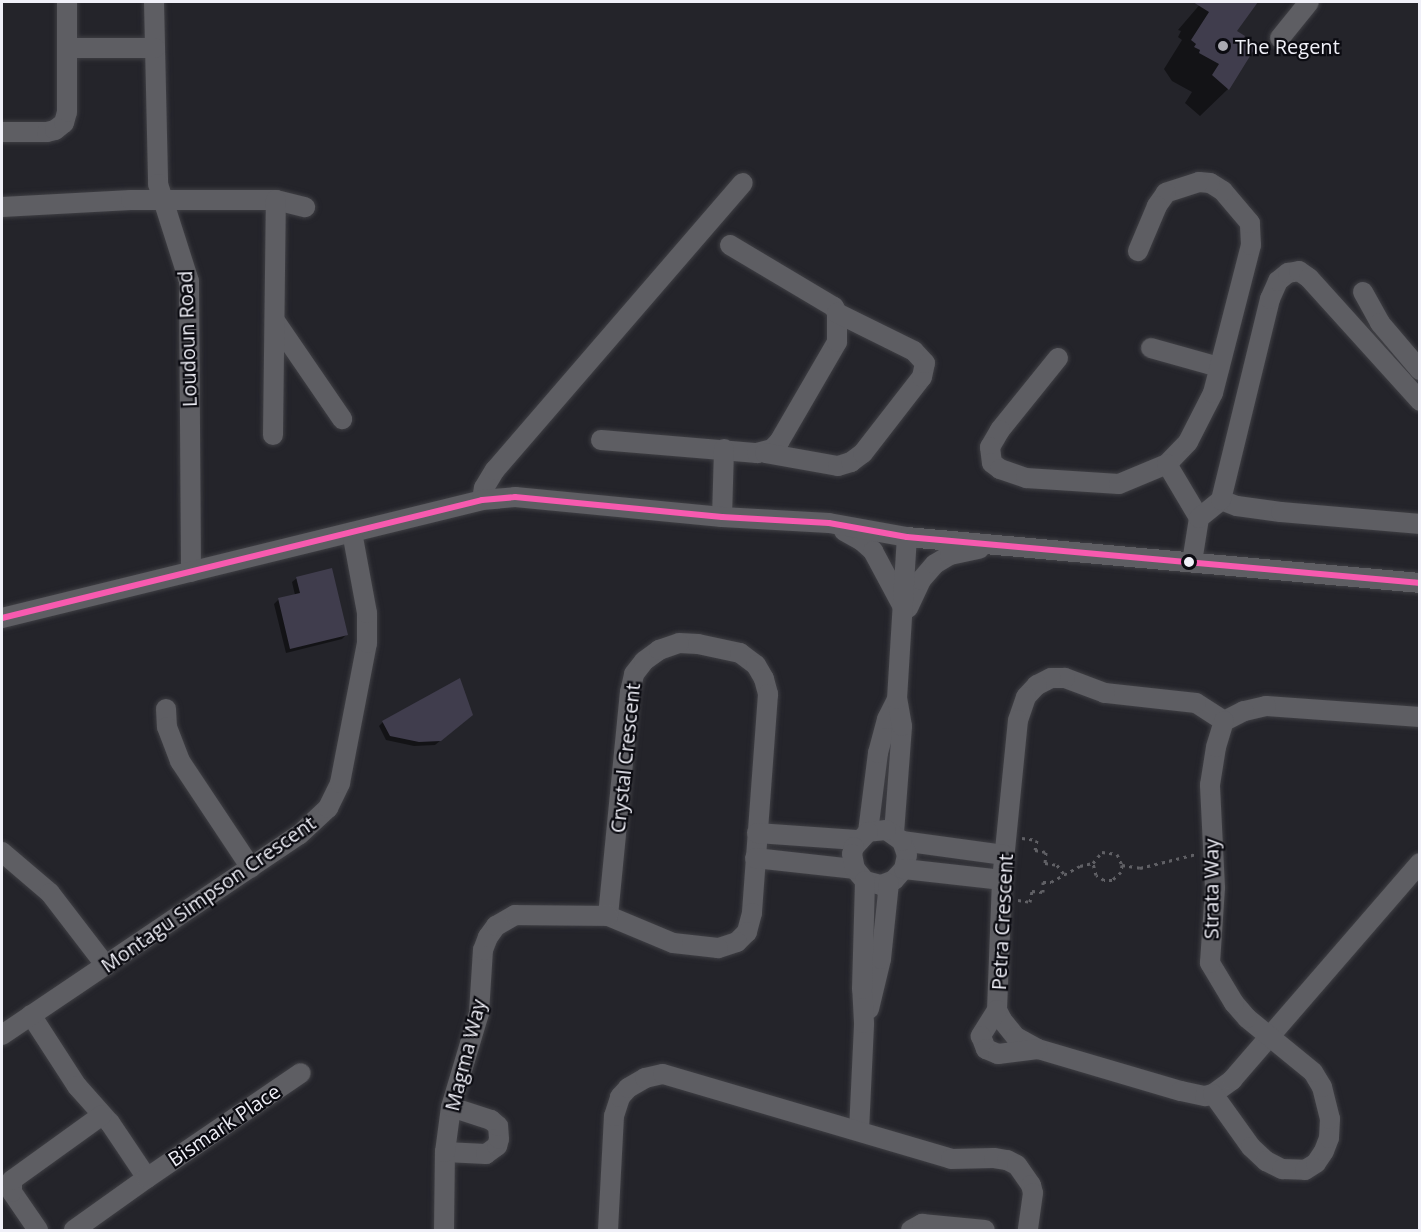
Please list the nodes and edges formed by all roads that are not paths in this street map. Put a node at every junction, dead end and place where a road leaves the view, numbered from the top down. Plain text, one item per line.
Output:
1 (67, 2) edge
2 (154, 2) edge
3 (1309, 2) edge
4 (1280, 38) dead end
5 (68, 48) junction
6 (155, 48) junction
7 (2, 132) edge
8 (743, 183) dead end
9 (276, 200) junction
10 (164, 201) junction
11 (2, 207) edge
12 (305, 207) dead end
13 (730, 245) dead end
14 (1138, 251) dead end
15 (1363, 292) dead end
16 (837, 314) junction
17 (275, 321) junction
18 (1152, 348) dead end
19 (1058, 358) dead end
20 (1219, 367) junction
21 (1419, 370) edge
22 (1419, 401) edge
23 (342, 419) dead end
24 (273, 435) dead end
25 (601, 440) dead end
26 (724, 449) junction
27 (765, 453) junction
28 (1167, 464) junction
29 (482, 500) junction
30 (1221, 500) junction
31 (722, 517) junction
32 (1199, 518) junction
33 (829, 523) junction
34 (1419, 524) edge
35 (352, 532) junction
36 (907, 537) junction
37 (997, 545) junction
38 (1192, 562) junction
39 (191, 572) junction
40 (1419, 584) edge
41 (903, 607) junction
42 (2, 618) edge
43 (902, 628) junction
44 (897, 699) junction
45 (166, 709) dead end
46 (1419, 717) edge
47 (1224, 721) junction
48 (757, 833) junction
49 (862, 836) junction
50 (898, 837) junction
51 (1006, 846) junction
52 (2, 852) edge
53 (755, 858) junction
54 (1419, 863) edge
55 (251, 868) junction
56 (904, 869) junction
57 (860, 875) junction
58 (889, 883) junction
59 (1002, 889) junction
60 (608, 916) junction
61 (106, 966) junction
62 (997, 1010) junction
63 (31, 1015) junction
64 (864, 1023) junction
65 (2, 1035) edge
66 (1269, 1037) junction
67 (1038, 1049) junction
68 (301, 1073) dead end
69 (1213, 1094) junction
70 (450, 1107) junction
71 (102, 1115) junction
72 (859, 1131) junction
73 (445, 1152) junction
74 (147, 1178) junction
75 (38, 1230) edge
76 (74, 1230) edge
77 (444, 1230) edge
78 (608, 1230) edge
79 (911, 1230) edge
80 (985, 1230) edge
81 (1028, 1230) edge

1 - 5 street
2 - 6 street, Loudoun Road
3 - 4 street
5 - 6 street
5 - 7 street
6 - 10 street, Loudoun Road
8 - 29 street
9 - 10 street
9 - 12 street
9 - 17 street
10 - 11 street
10 - 39 street, Loudoun Road
13 - 16 street
14 - 20 street
15 - 21 street
16 - 27 street
16 - 27 street
17 - 23 street
17 - 24 street
18 - 20 street
19 - 28 street
20 - 28 street
22 - 30 street
25 - 26 street
26 - 27 street
26 - 31 street
28 - 32 street
29 - 31 street
29 - 35 street
30 - 32 street
30 - 34 street
31 - 33 street
32 - 38 street
33 - 36 street
33 - 41 street
35 - 39 street
35 - 55 street, Montagu Simpson Crescent
36 - 37 street
36 - 41 street
37 - 38 street
37 - 43 street
38 - 40 street
39 - 42 street
41 - 43 street
43 - 44 street
44 - 49 street
44 - 50 street
45 - 55 street
46 - 47 street
47 - 51 street, Petra Crescent
47 - 66 street, Strata Way
48 - 49 street
48 - 53 street, Crystal Crescent
48 - 60 street, Crystal Crescent
49 - 50 street
49 - 57 street
50 - 51 street
50 - 56 street
51 - 59 street, Petra Crescent
52 - 61 street
53 - 57 street
53 - 60 street, Crystal Crescent
54 - 66 street
55 - 61 street, Montagu Simpson Crescent
56 - 58 street
56 - 59 street
57 - 58 street
57 - 64 street
58 - 64 street
59 - 62 street, Petra Crescent
60 - 70 street, Magma Way
61 - 63 street, Montagu Simpson Crescent
62 - 67 street, Petra Crescent
62 - 67 street
63 - 65 street, Montagu Simpson Crescent
63 - 71 street
64 - 72 street
66 - 69 street
66 - 69 street
67 - 69 street, Petra Crescent
68 - 74 street, Bismark Place
70 - 73 street, Magma Way
70 - 73 street
71 - 74 street
71 - 75 street
72 - 78 street
72 - 81 street
73 - 77 street, Magma Way
74 - 76 street, Bismark Place
79 - 80 street

